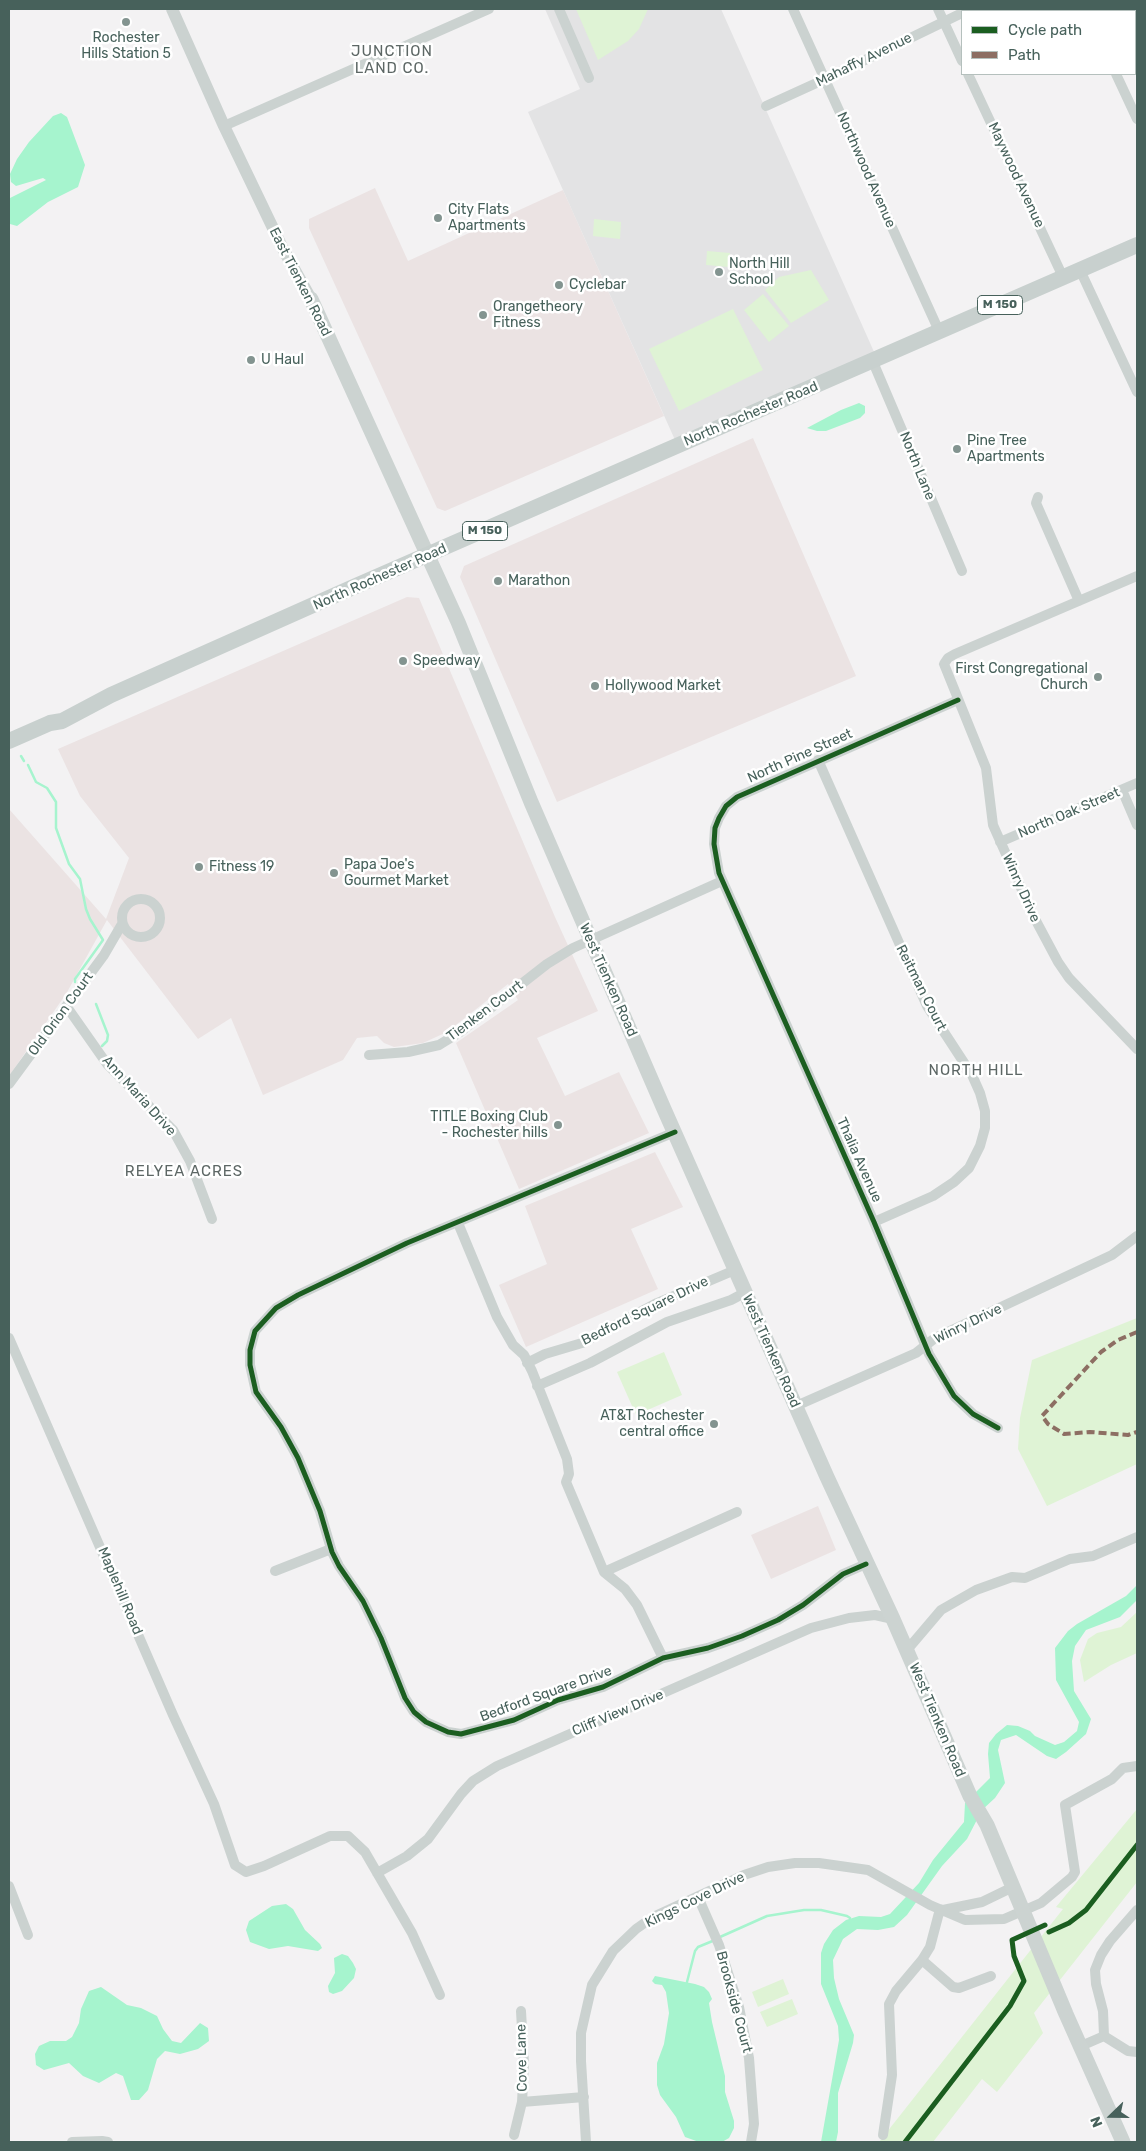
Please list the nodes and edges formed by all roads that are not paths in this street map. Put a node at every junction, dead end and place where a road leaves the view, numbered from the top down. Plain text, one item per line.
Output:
1 (172, 9) edge
2 (489, 9) edge
3 (559, 9) edge
4 (793, 9) edge
5 (938, 9) edge
6 (961, 14) edge
7 (944, 22) junction
8 (961, 59) edge
9 (968, 75) edge
10 (1116, 75) edge
11 (589, 78) dead end
12 (825, 79) junction
13 (766, 106) dead end
14 (1137, 119) edge
15 (224, 126) junction
16 (1137, 245) edge
17 (1080, 270) junction
18 (1063, 277) junction
19 (311, 299) joint
20 (939, 331) junction
21 (868, 364) junction
22 (1137, 392) edge
23 (1038, 497) dead end
24 (428, 556) junction
25 (962, 571) dead end
26 (1137, 576) edge
27 (1079, 601) junction
28 (958, 700) junction
29 (9, 741) edge
30 (818, 760) junction
31 (1137, 783) edge
32 (1122, 790) junction
33 (1137, 825) edge
34 (1000, 842) junction
35 (722, 881) junction
36 (122, 924) junction
37 (132, 935) junction
38 (590, 940) junction
39 (112, 942) junction
40 (67, 1007) junction
41 (1137, 1049) edge
42 (368, 1055) dead end
43 (9, 1084) edge
44 (675, 1132) junction
45 (212, 1219) dead end
46 (874, 1222) junction
47 (458, 1223) junction
48 (1137, 1236) edge
49 (735, 1270) junction
50 (746, 1292) junction
51 (9, 1338) edge
52 (926, 1346) junction
53 (527, 1363) junction
54 (537, 1386) junction
55 (796, 1406) junction
56 (998, 1428) dead end
57 (737, 1512) dead end
58 (1137, 1537) edge
59 (331, 1549) junction
60 (866, 1564) junction
61 (275, 1571) dead end
62 (604, 1572) junction
63 (893, 1619) junction
64 (907, 1650) junction
65 (663, 1658) junction
66 (1137, 1766) edge
67 (377, 1873) junction
68 (9, 1886) edge
69 (1013, 1887) junction
70 (698, 1896) junction
71 (942, 1910) junction
72 (1137, 1910) edge
73 (1023, 1912) junction
74 (28, 1935) dead end
75 (922, 1960) junction
76 (991, 1976) dead end
77 (440, 1994) dead end
78 (521, 2011) dead end
79 (1104, 2036) junction
80 (1081, 2046) junction
81 (1137, 2052) edge
82 (584, 2097) junction
83 (522, 2102) junction
84 (514, 2135) dead end
85 (882, 2135) dead end
86 (78, 2142) edge
87 (108, 2142) edge
88 (586, 2142) edge
89 (751, 2142) edge
90 (1123, 2142) edge

1 - 15 street, East Tienken Road
2 - 15 street
3 - 11 street
4 - 12 street, Northwood Avenue
5 - 7 street
6 - 7 street, Mahaffy Avenue
7 - 8 street
7 - 12 street, Mahaffy Avenue
9 - 18 street, Maywood Avenue
10 - 14 street
12 - 13 street, Mahaffy Avenue
12 - 20 street, Northwood Avenue
15 - 19 street, East Tienken Road
16 - 17 main road, M 150
17 - 18 main road, M 150
17 - 22 street
18 - 20 main road, M 150
19 - 24 main road, East Tienken Road
20 - 21 main road, M 150
21 - 24 main road, North Rochester Road / M 150
21 - 25 street, North Lane
23 - 27 street
24 - 29 main road, North Rochester Road
24 - 38 main road, West Tienken Road
26 - 27 street
27 - 28 street
28 - 30 street, North Pine Street
28 - 34 street, Winry Drive
30 - 35 street, North Pine Street
30 - 46 street, Reitman Court
31 - 32 street, North Oak Street
32 - 33 street
32 - 34 street, North Oak Street
34 - 41 street, Winry Drive
35 - 38 street
35 - 46 street, Thalia Avenue
36 - 37 street
36 - 37 street
36 - 39 street, Old Orion Court
37 - 39 street
38 - 42 street, Tienken Court
38 - 44 main road, West Tienken Road
39 - 40 street, Old Orion Court
40 - 43 street, Old Orion Court
40 - 45 street, Ann Maria Drive
44 - 47 street, Bedford Square Drive
44 - 49 main road, West Tienken Road
46 - 52 street, Thalia Avenue
47 - 53 street
47 - 59 street, Bedford Square Drive
48 - 52 street, Winry Drive
49 - 50 main road, West Tienken Road
49 - 53 street, Bedford Square Drive
50 - 54 street, Bedford Square Drive
50 - 55 main road, West Tienken Road
51 - 67 street, Maplehill Road
52 - 55 street, Winry Drive
52 - 56 street, Thalia Avenue
53 - 54 street
54 - 62 street
55 - 60 main road, West Tienken Road
57 - 62 street
58 - 64 street
59 - 61 street
59 - 65 street, Bedford Square Drive
60 - 63 main road, West Tienken Road
60 - 65 street, Bedford Square Drive
62 - 65 street
63 - 64 main road, West Tienken Road
63 - 67 street, Cliff View Drive
64 - 69 main road, West Tienken Road
66 - 73 street, Kings Cove Drive
67 - 77 street
68 - 74 street
69 - 71 street
69 - 73 main road, West Tienken Road
70 - 71 street, Kings Cove Drive
70 - 82 street, Kings Cove Drive
70 - 89 street, Brookside Court
71 - 73 street, Kings Cove Drive
71 - 75 street
72 - 79 street
73 - 80 main road, West Tienken Road
75 - 76 street
75 - 85 street
78 - 83 street, Cove Lane
79 - 80 street
79 - 81 street
80 - 90 main road, West Tienken Road
82 - 83 street, Cove Lane
82 - 88 street, Kings Cove Drive
83 - 84 street
86 - 87 street

